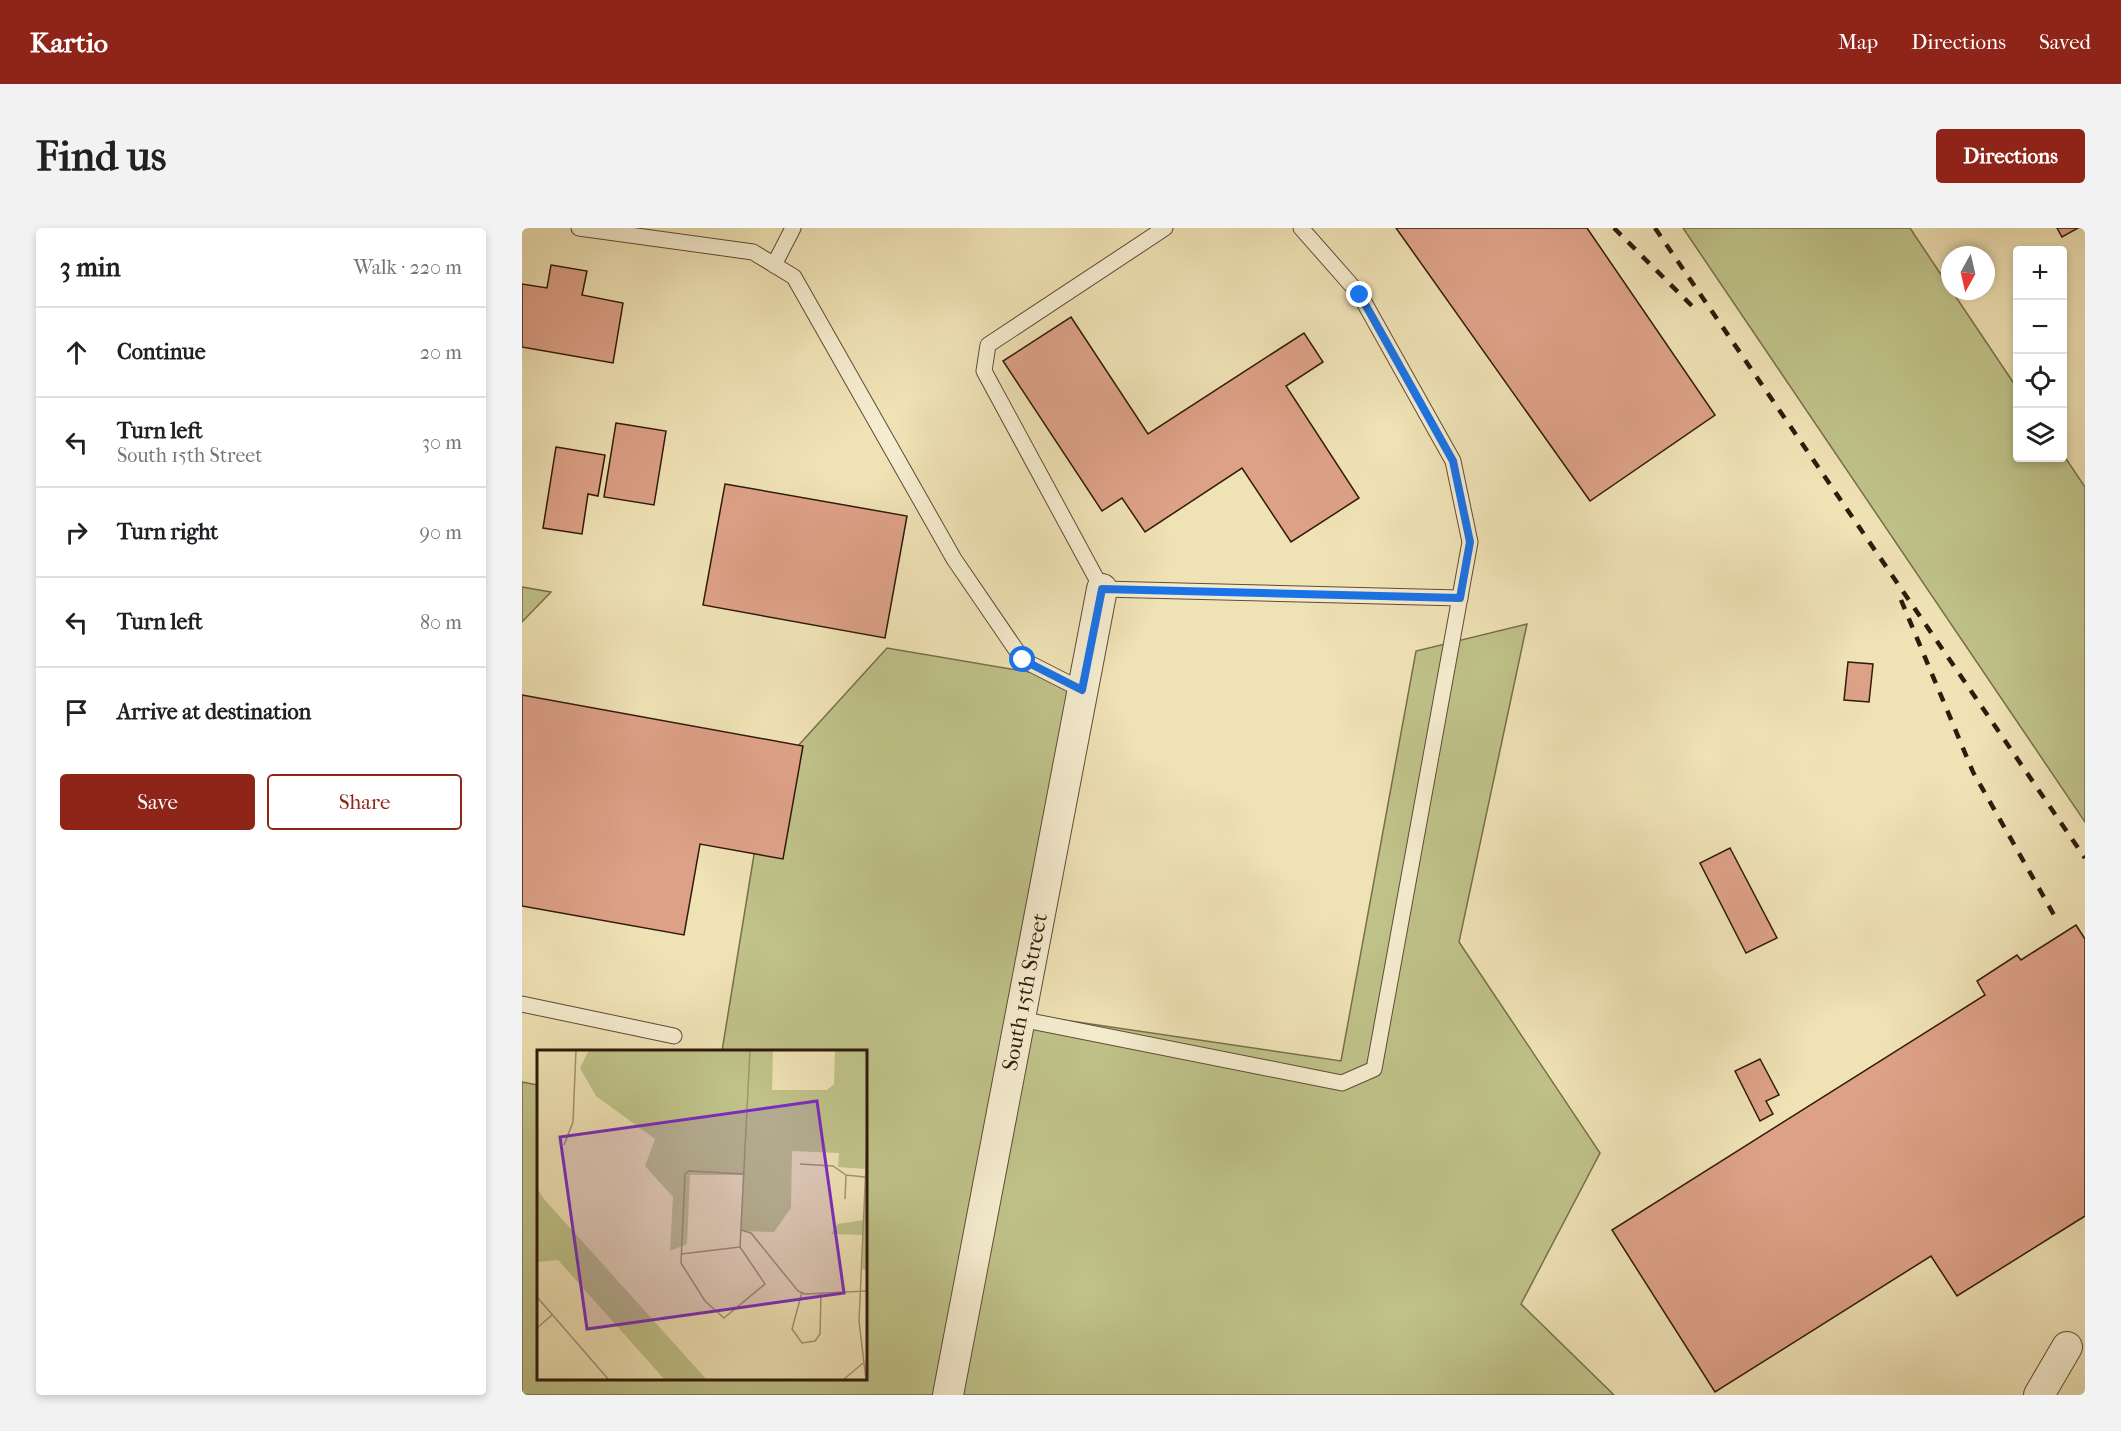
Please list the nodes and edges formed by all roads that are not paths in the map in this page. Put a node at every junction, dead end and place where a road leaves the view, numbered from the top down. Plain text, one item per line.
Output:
1 (579, 228) edge
2 (793, 228) edge
3 (1165, 228) edge
4 (1301, 228) edge
5 (660, 234) edge
6 (774, 265) junction
7 (1102, 589) junction
8 (1460, 598) junction
9 (1082, 690) junction
10 (522, 1004) edge
11 (1020, 1019) junction
12 (674, 1036) dead end
13 (2067, 1347) dead end
14 (948, 1395) edge
15 (2039, 1395) edge

1 - 5 lane
2 - 6 lane
3 - 7 lane
4 - 8 lane
5 - 6 lane
6 - 9 lane
7 - 8 lane
7 - 9 street, South 15th Street
8 - 11 lane
9 - 11 street, South 15th Street
10 - 12 lane
11 - 14 street, South 15th Street
13 - 15 street

